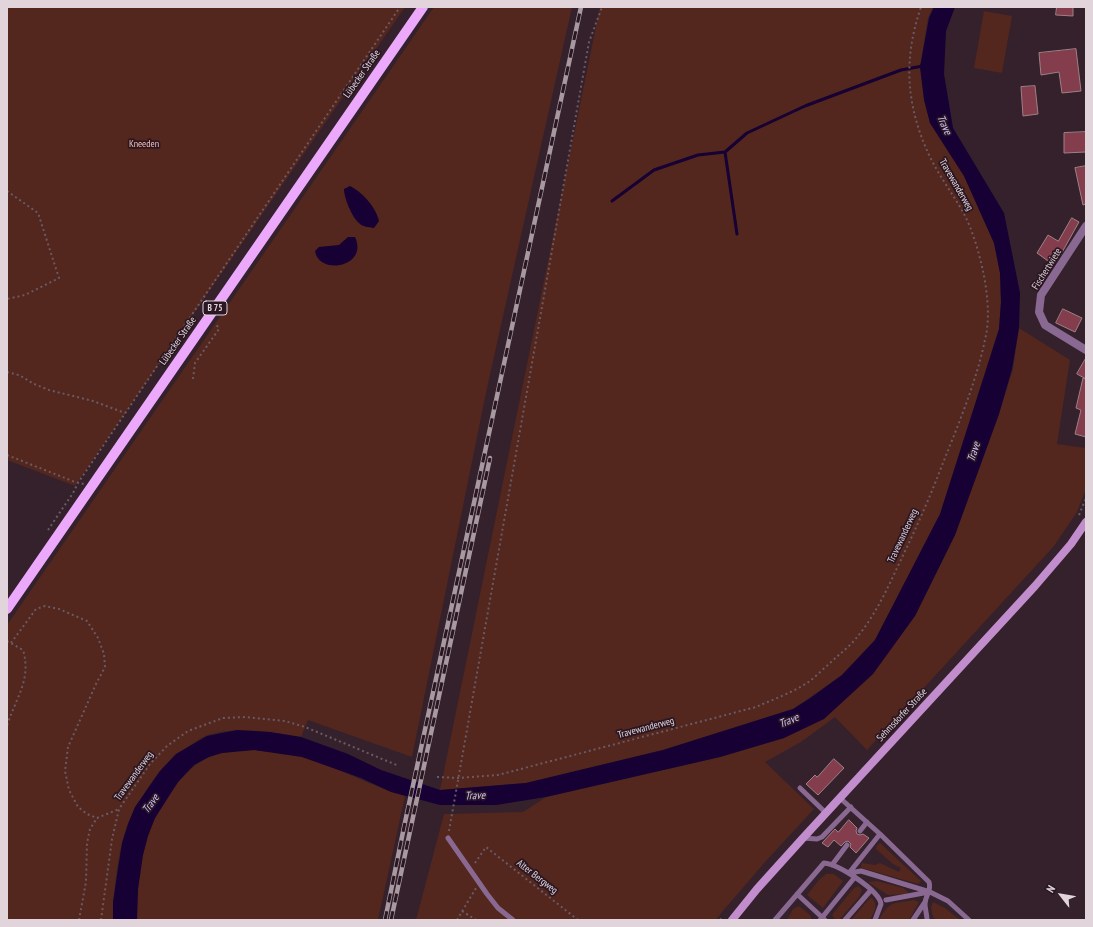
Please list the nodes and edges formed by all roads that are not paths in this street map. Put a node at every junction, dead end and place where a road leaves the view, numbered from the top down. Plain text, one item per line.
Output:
1 (423, 7) edge
2 (1086, 226) edge
3 (1086, 350) edge
4 (1086, 522) edge
5 (7, 609) edge
6 (800, 788) dead end
7 (840, 798) junction
8 (851, 807) junction
9 (826, 814) junction
10 (867, 822) junction
11 (860, 831) dead end
12 (880, 834) junction
13 (448, 838) road end
14 (803, 838) junction
15 (847, 845) dead end
16 (832, 865) junction
17 (849, 873) junction
18 (855, 878) junction
19 (871, 890) junction
20 (930, 892) junction
21 (797, 894) junction
22 (886, 900) dead end
23 (925, 902) junction
24 (823, 919) edge
25 (513, 920) edge
26 (732, 920) edge
27 (776, 920) edge
28 (845, 920) edge
29 (875, 920) edge
30 (913, 920) edge
31 (927, 920) edge
32 (969, 920) edge

1 - 5 main road, Lübecker Straße / B 75
2 - 3 street, Fischertwiete
4 - 7 main road, Sehmsdorfer Straße
6 - 9 lane
7 - 8 lane
7 - 9 main road, Sehmsdorfer Straße
8 - 10 lane
8 - 14 lane
9 - 14 main road, Sehmsdorfer Straße
10 - 11 lane
10 - 12 lane
12 - 17 lane
12 - 20 lane
13 - 25 lane
14 - 26 main road, Sehmsdorfer Straße
15 - 16 lane
16 - 17 lane
16 - 21 lane
17 - 18 lane
17 - 20 lane
18 - 19 lane
18 - 24 lane
19 - 28 lane
19 - 29 lane
20 - 22 lane
20 - 23 lane
20 - 32 lane
21 - 24 lane
21 - 27 lane
23 - 30 lane
23 - 31 lane

